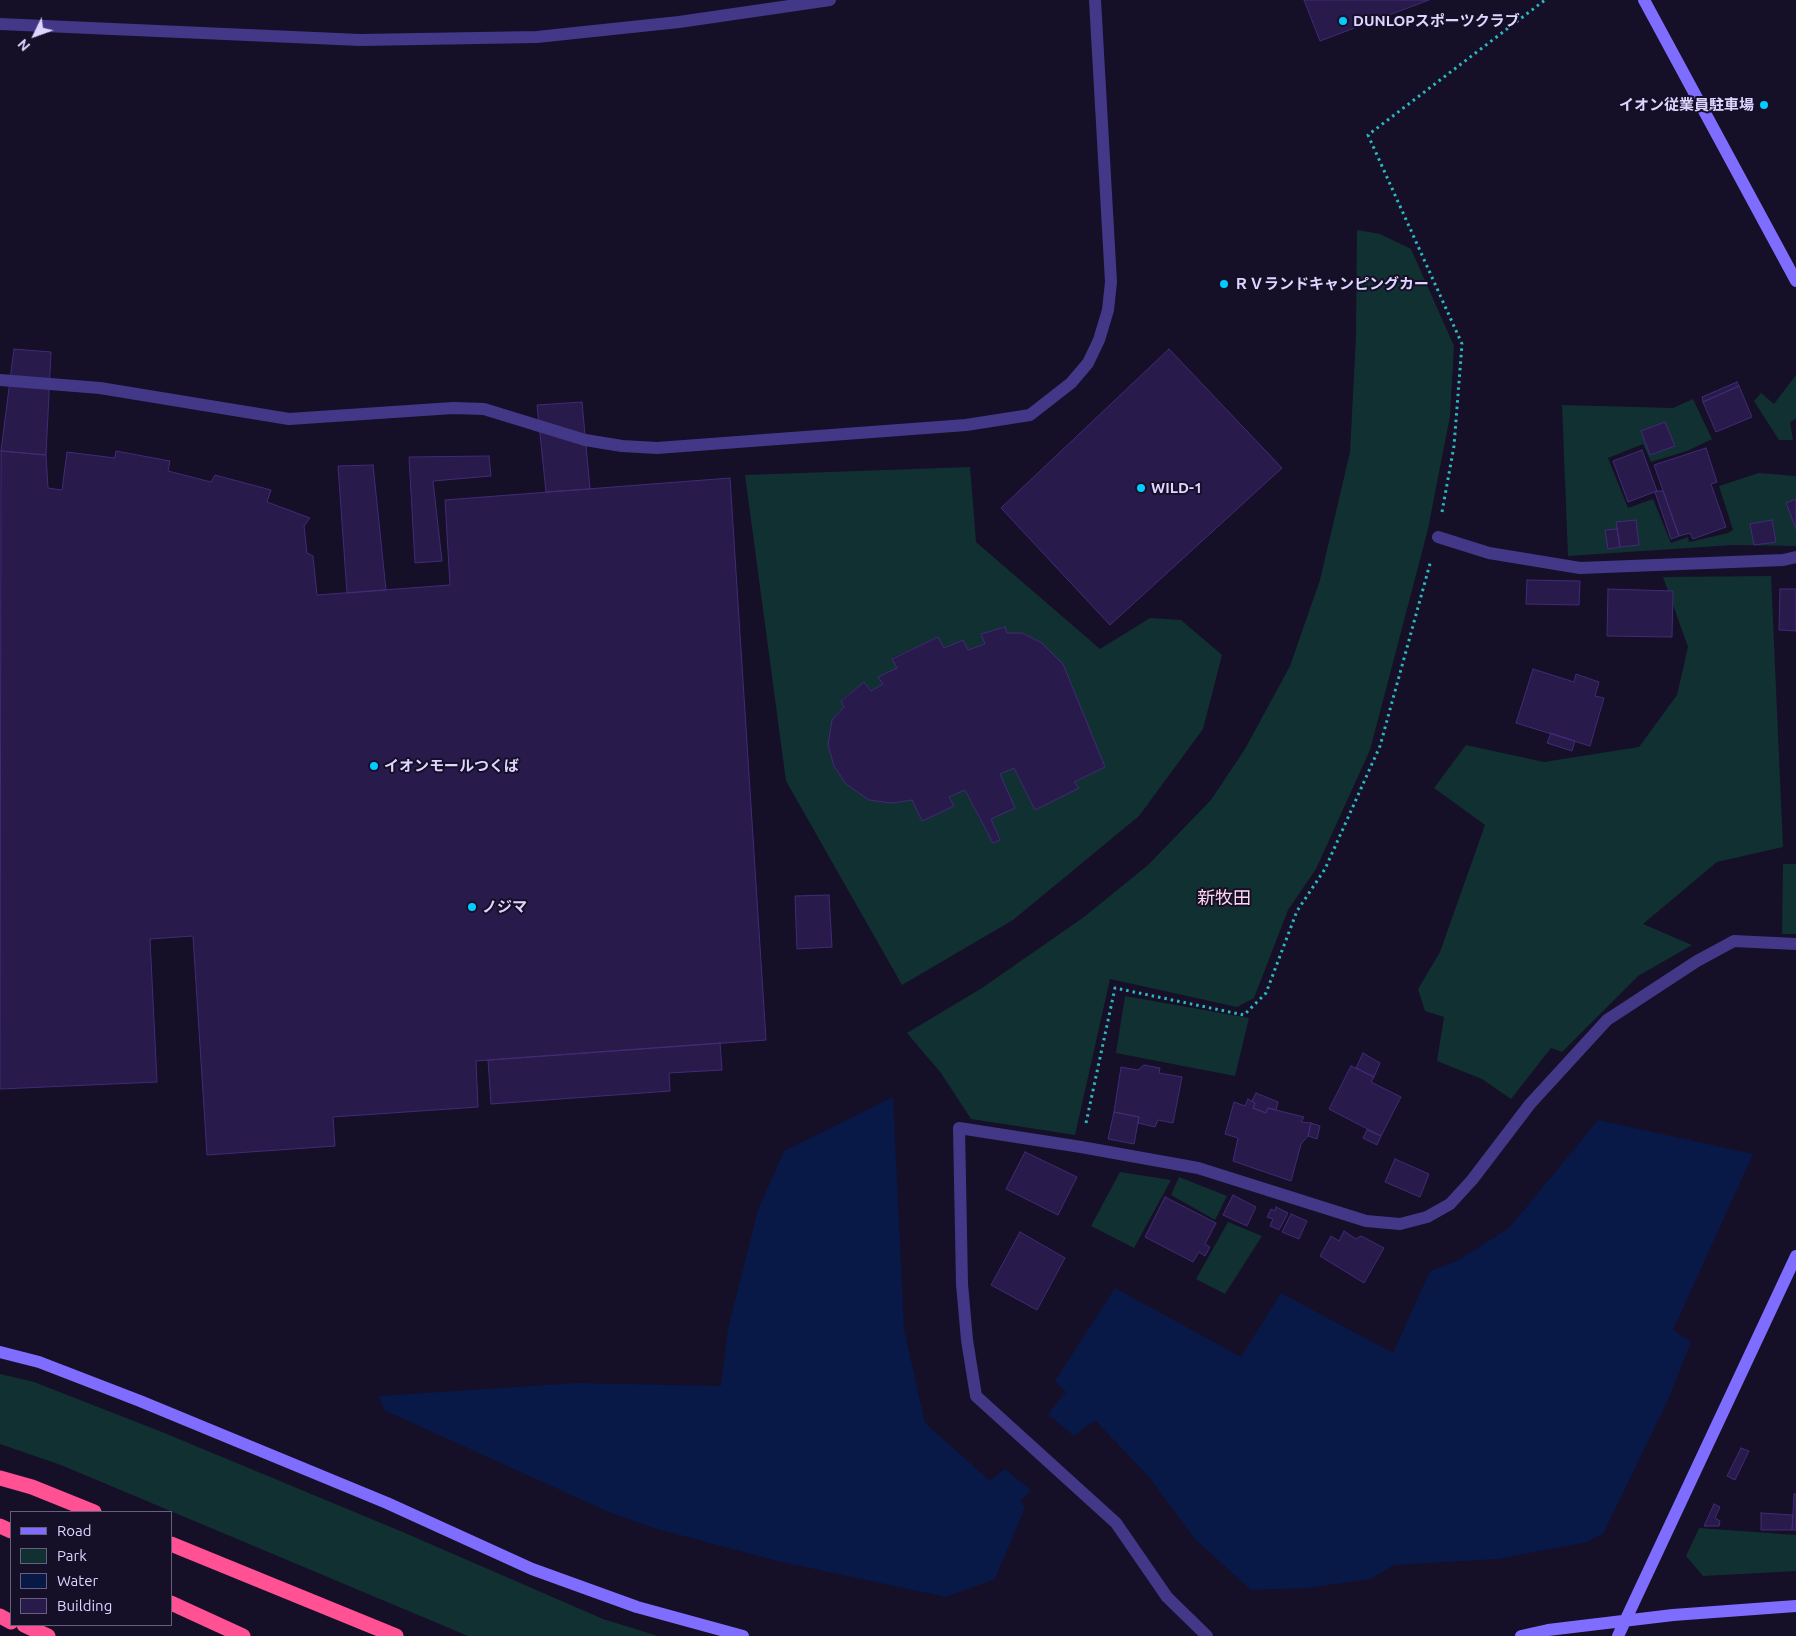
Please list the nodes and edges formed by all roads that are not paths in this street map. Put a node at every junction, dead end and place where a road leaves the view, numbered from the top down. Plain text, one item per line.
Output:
1 (830, 0) edge
2 (1095, 0) edge
3 (1644, 0) edge
4 (0, 24) edge
5 (1792, 267) edge
6 (1796, 281) edge
7 (0, 380) edge
8 (1438, 537) road end
9 (1796, 557) edge
10 (1796, 944) edge
11 (1796, 1256) edge
12 (0, 1352) edge
13 (0, 1478) edge
14 (92, 1511) edge
15 (172, 1544) edge
16 (172, 1603) edge
17 (1796, 1606) edge
18 (1625, 1622) junction
19 (17, 1626) edge
20 (26, 1626) edge
21 (33, 1636) edge
22 (48, 1636) edge
23 (243, 1636) edge
24 (396, 1636) edge
25 (743, 1636) edge
26 (1207, 1636) edge
27 (1521, 1636) edge
28 (1618, 1636) edge

1 - 4 street
2 - 7 street
3 - 5 street
5 - 6 street
8 - 9 street
10 - 26 street
11 - 18 street
12 - 25 street
13 - 14 highway
15 - 24 highway
16 - 23 highway
17 - 18 street
18 - 27 street
18 - 28 street
19 - 21 highway
20 - 22 highway

